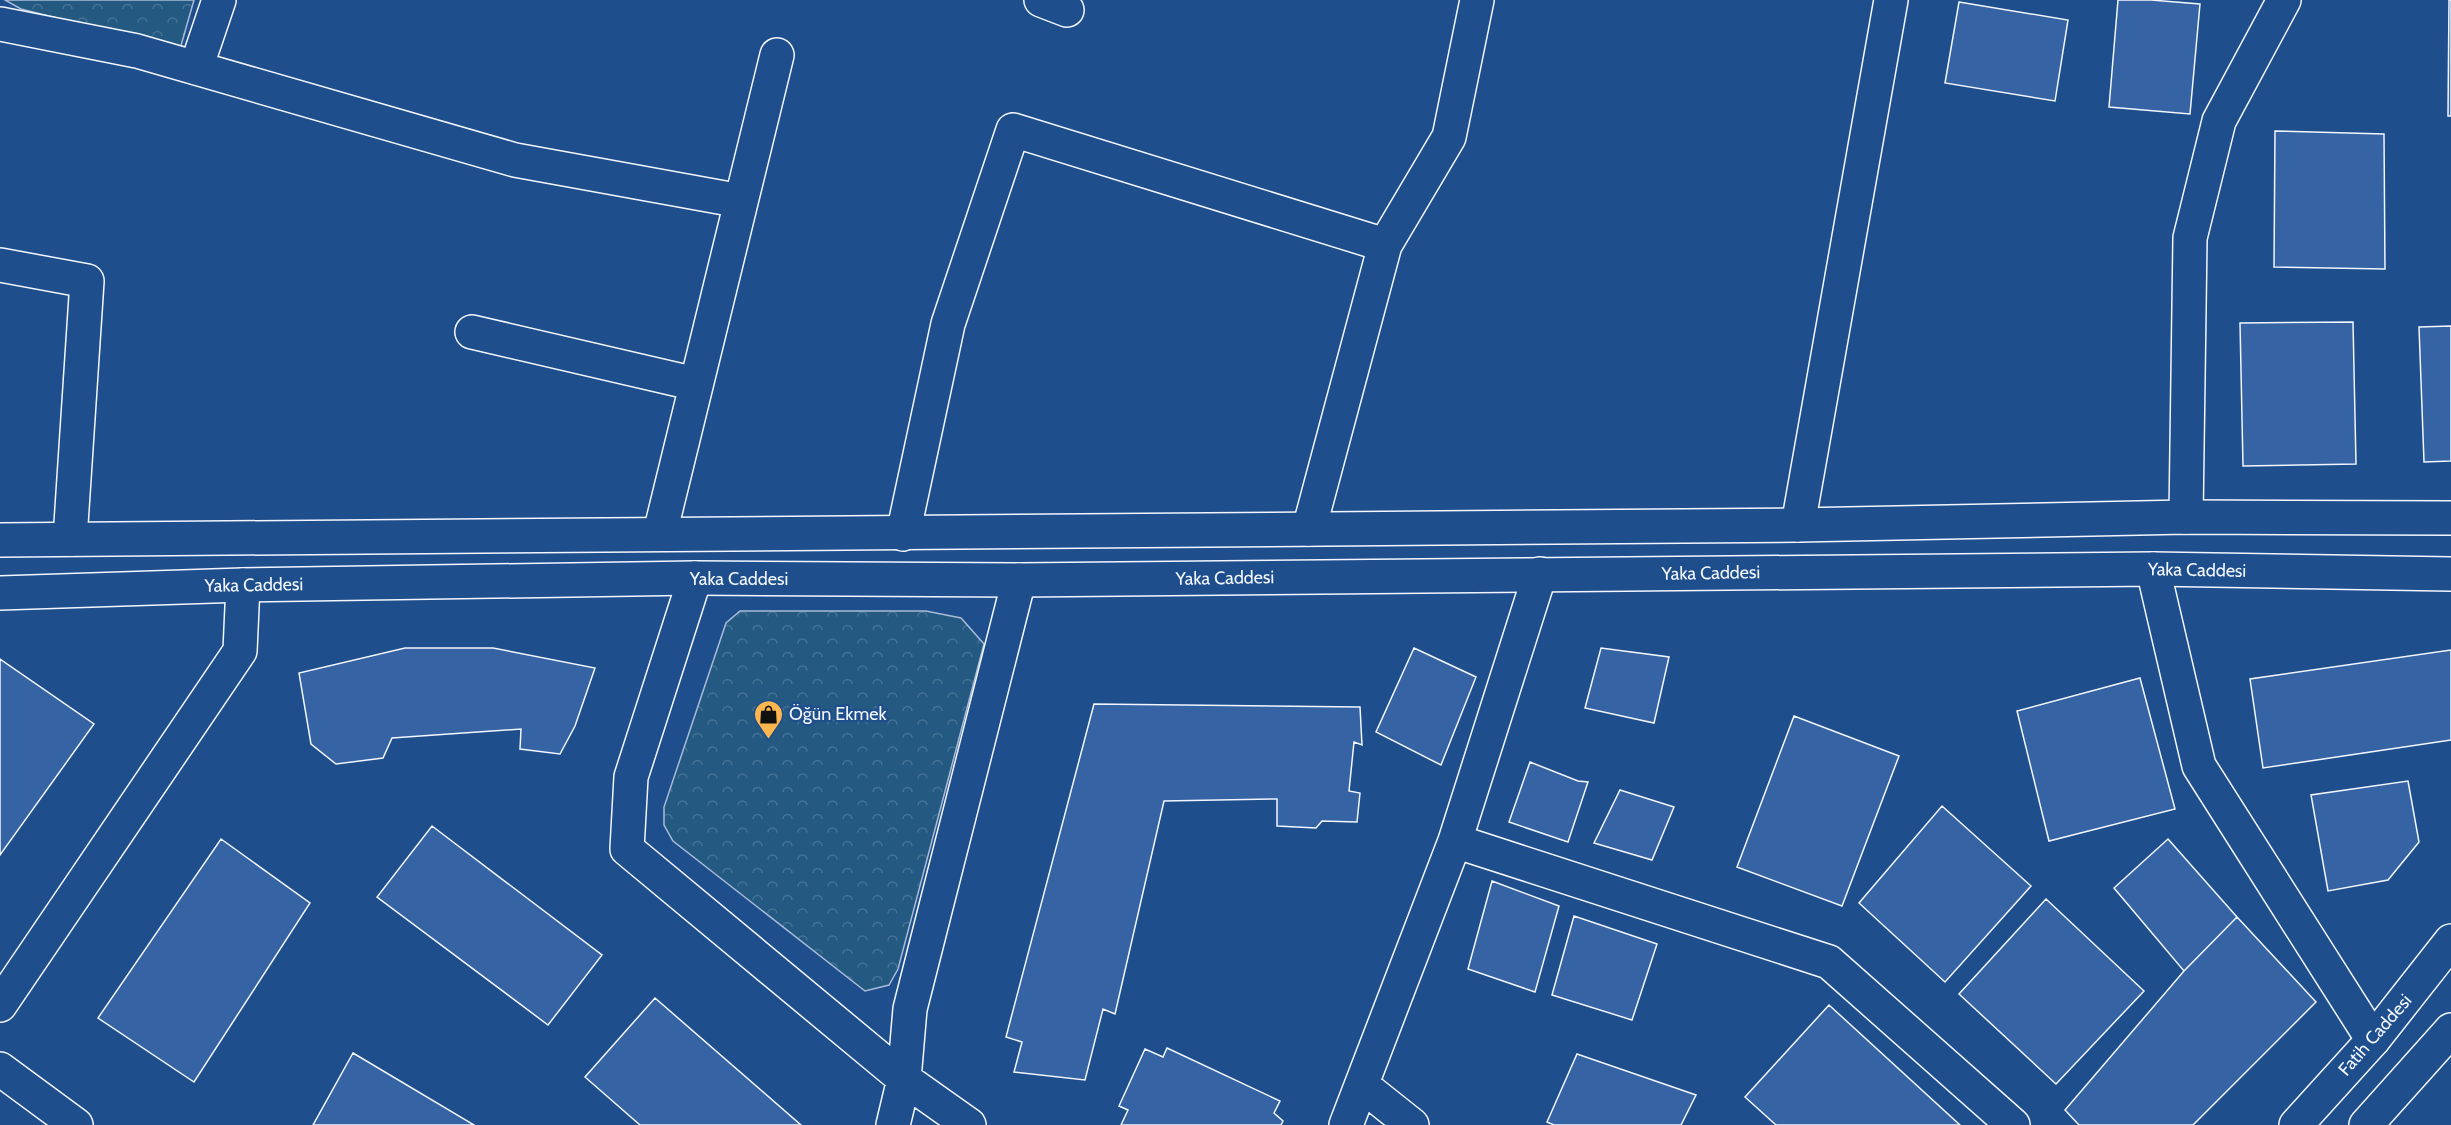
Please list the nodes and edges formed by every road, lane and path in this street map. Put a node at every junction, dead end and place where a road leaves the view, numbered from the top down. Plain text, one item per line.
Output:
1 (219, 0) edge
2 (1477, 0) edge
3 (1891, 0) edge
4 (2284, 0) edge
5 (0, 24) edge
6 (777, 55) dead end
7 (196, 68) junction
8 (741, 201) junction
9 (1385, 244) junction
10 (0, 265) edge
11 (472, 332) dead end
12 (696, 384) junction
13 (2187, 517) junction
14 (2451, 518) edge
15 (1798, 525) junction
16 (1309, 528) junction
17 (660, 533) junction
18 (903, 534) junction
19 (70, 539) junction
20 (0, 540) edge
21 (2153, 569) junction
22 (1540, 574) junction
23 (2451, 574) edge
24 (695, 579) junction
25 (1019, 580) junction
26 (243, 585) junction
27 (0, 593) edge
28 (1455, 841) junction
29 (2451, 941) edge
30 (0, 1005) edge
31 (2451, 1030) edge
32 (2373, 1040) junction
33 (0, 1069) edge
34 (904, 1079) junction
35 (1363, 1086) junction
36 (2380, 1119) edge
37 (76, 1125) edge
38 (893, 1125) edge
39 (969, 1125) edge
40 (1346, 1125) edge
41 (1412, 1125) edge
42 (2013, 1125) edge
43 (2296, 1125) edge

1 - 7 street
2 - 9 street
3 - 15 street
4 - 13 street
5 - 7 street
6 - 8 street
7 - 8 street
8 - 12 street
9 - 16 street
9 - 18 street
10 - 19 street
11 - 12 street
12 - 17 street
13 - 14 street
13 - 15 street
15 - 16 street
16 - 18 street
17 - 18 street
17 - 19 street
19 - 20 street
21 - 22 street, Yaka Caddesi
21 - 23 street, Yaka Caddesi
21 - 32 street
22 - 25 street, Yaka Caddesi
22 - 28 street
24 - 25 street, Yaka Caddesi
24 - 26 street, Yaka Caddesi
24 - 34 street
25 - 34 street
26 - 27 street, Yaka Caddesi
26 - 30 street
28 - 35 street
28 - 42 street
29 - 32 street, Fatih Caddesi
31 - 36 street
32 - 43 street, Fatih Caddesi
33 - 37 street
34 - 38 street
34 - 39 street
35 - 40 street
35 - 41 street

